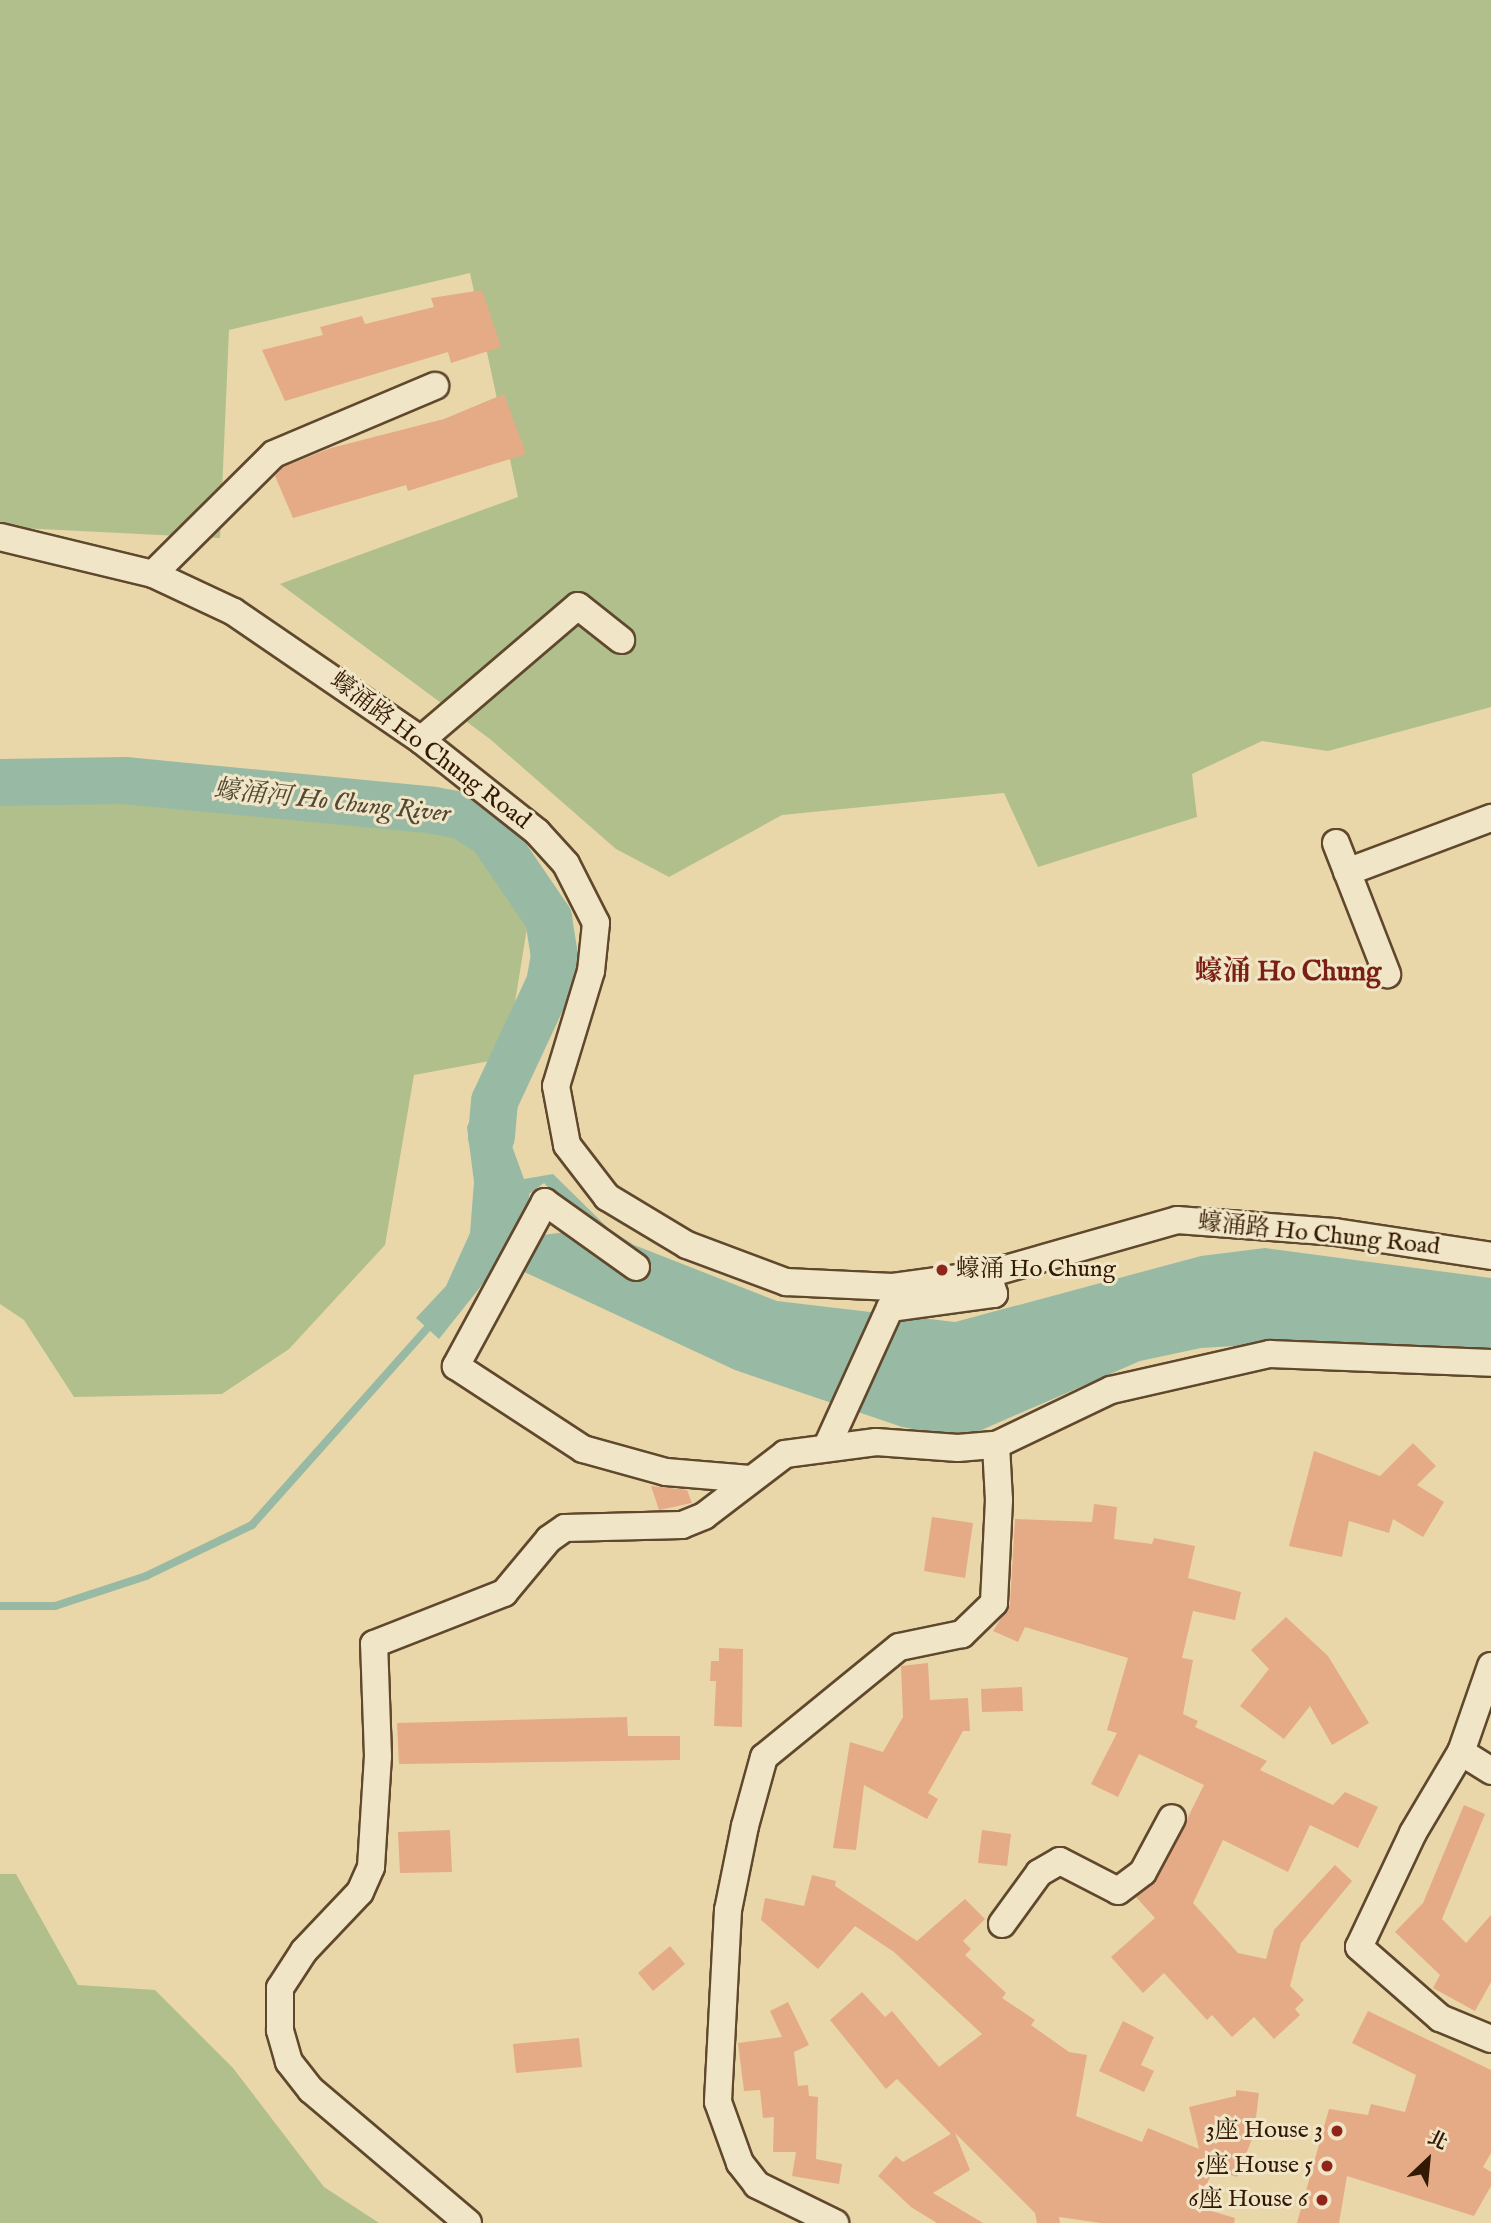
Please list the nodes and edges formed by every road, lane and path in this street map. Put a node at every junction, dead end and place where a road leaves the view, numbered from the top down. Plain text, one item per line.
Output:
1 (435, 386) dead end
2 (0, 537) edge
3 (153, 573) junction
4 (621, 640) dead end
5 (421, 740) junction
6 (1491, 818) edge
7 (1336, 843) dead end
8 (1347, 872) junction
9 (1387, 974) dead end
10 (1491, 1256) edge
11 (636, 1267) dead end
12 (988, 1274) junction
13 (1491, 1363) edge
14 (833, 1433) junction
15 (996, 1445) junction
16 (750, 1479) junction
17 (1491, 1666) edge
18 (1461, 1752) junction
19 (1491, 1771) edge
20 (1172, 1818) dead end
21 (1002, 1924) dead end
22 (1491, 2039) edge
23 (468, 2223) edge
24 (835, 2223) edge

1 - 3 street
2 - 3 street, 蠔涌路 Ho Chung Road
3 - 5 street, 蠔涌路 Ho Chung Road
4 - 5 street
5 - 12 street, 蠔涌路 Ho Chung Road
6 - 8 street
7 - 8 street
8 - 9 street
10 - 12 street, 蠔涌路 Ho Chung Road
11 - 16 street
12 - 14 street
13 - 15 street
14 - 15 street
14 - 16 street
15 - 24 street
16 - 23 street
17 - 18 street
18 - 19 street
18 - 22 street
20 - 21 street

